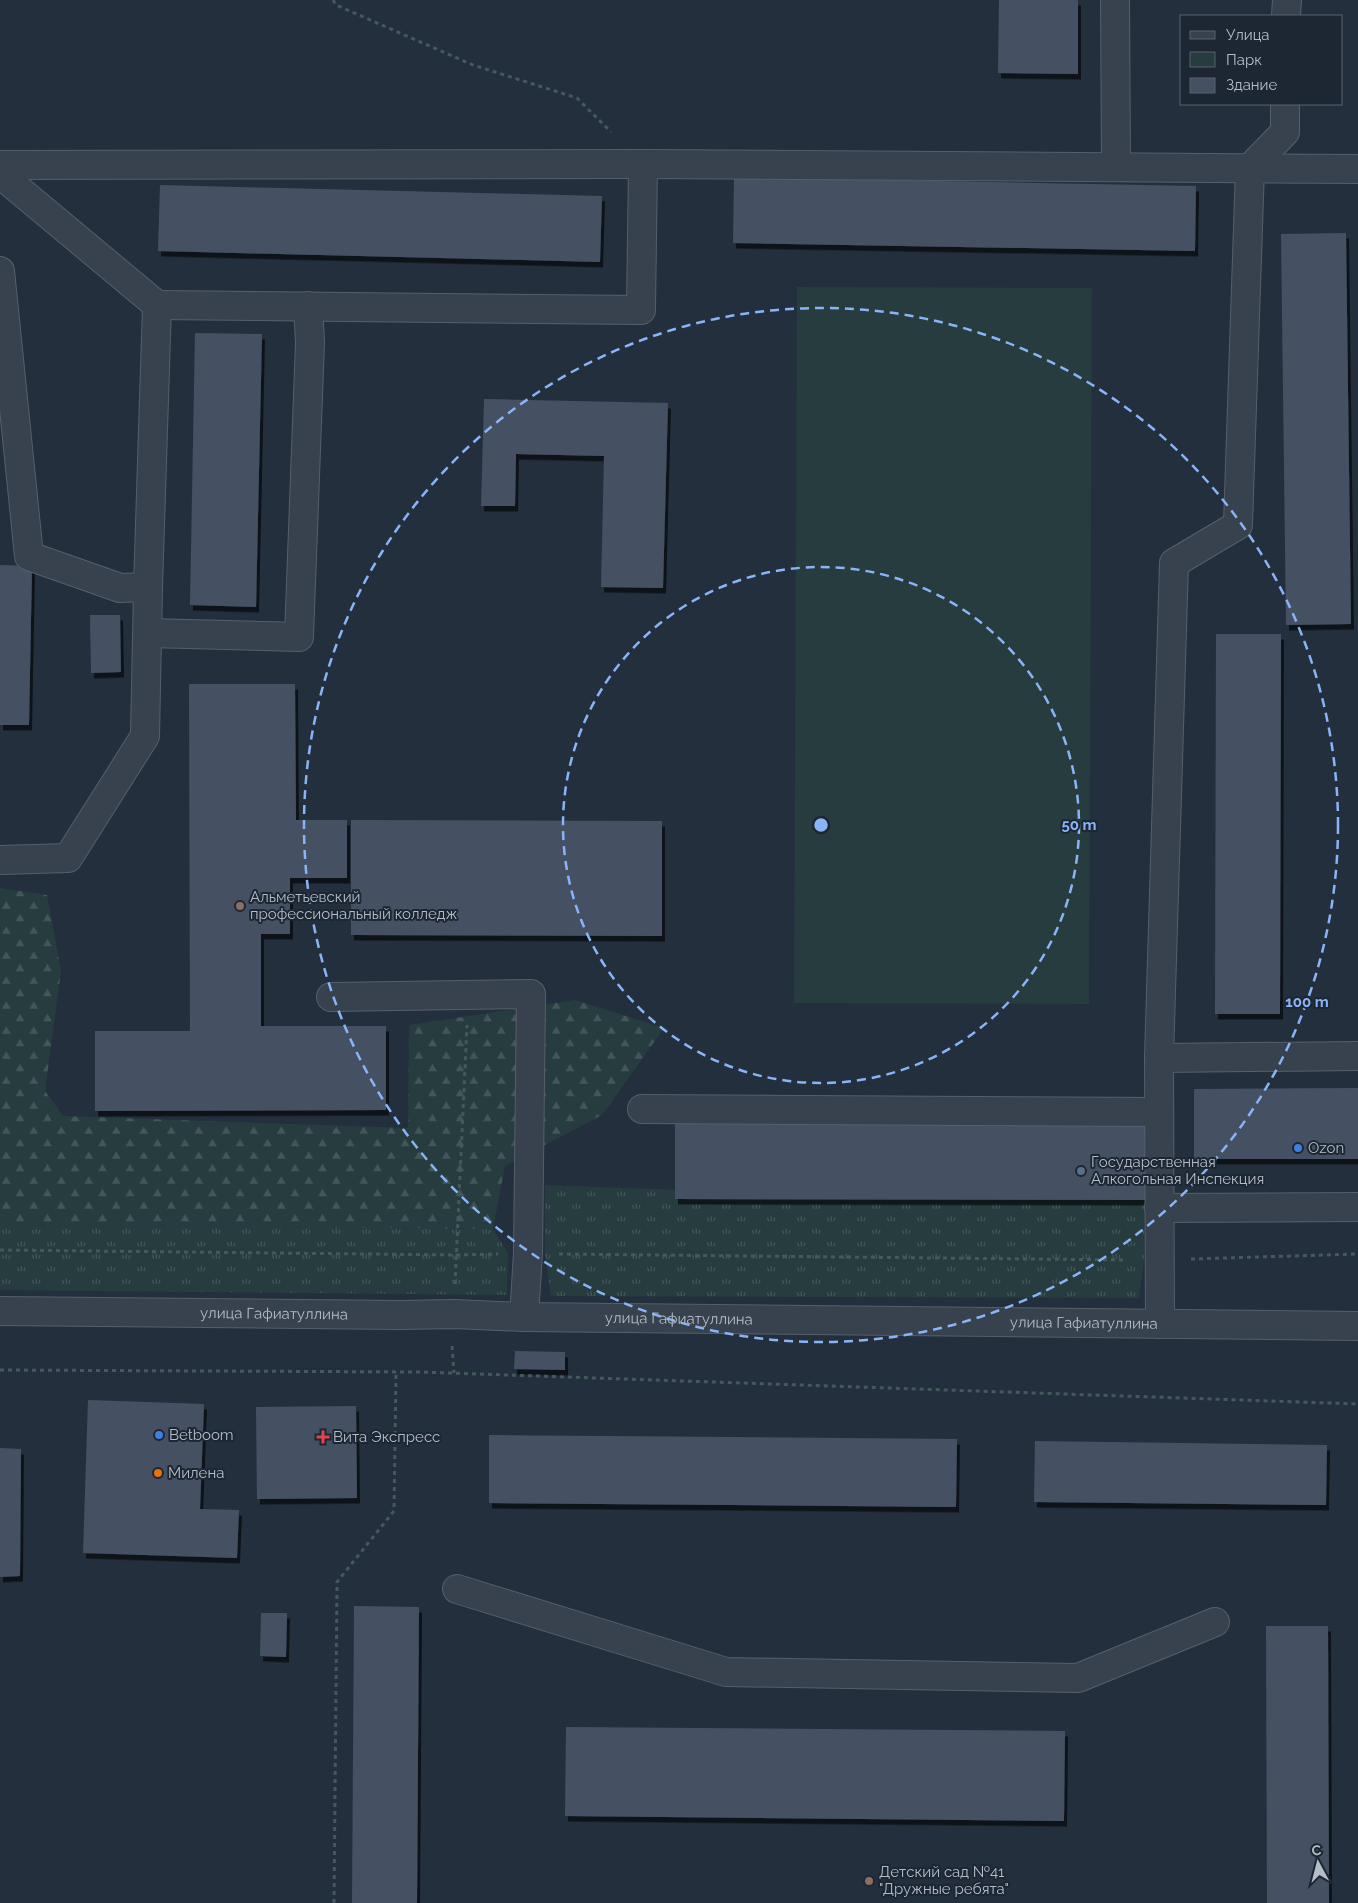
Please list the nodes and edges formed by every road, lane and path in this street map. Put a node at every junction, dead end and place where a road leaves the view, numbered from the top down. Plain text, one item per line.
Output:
1 (333, 0) edge
2 (1115, 0) edge
3 (1286, 0) edge
4 (1286, 15) edge
5 (1285, 105) edge
6 (643, 164) junction
7 (0, 165) edge
8 (1116, 167) junction
9 (1250, 168) junction
10 (1358, 169) edge
11 (0, 174) edge
12 (0, 271) edge
13 (157, 305) junction
14 (308, 306) junction
15 (148, 587) junction
16 (148, 633) junction
17 (0, 860) edge
18 (468, 995) junction
19 (331, 997) dead end
20 (1358, 1056) edge
21 (1159, 1058) junction
22 (642, 1109) dead end
23 (1159, 1112) junction
24 (1358, 1207) edge
25 (1159, 1208) junction
26 (0, 1250) edge
27 (528, 1253) junction
28 (1358, 1254) edge
29 (456, 1255) junction
30 (1159, 1260) junction
31 (454, 1294) dead end
32 (0, 1311) edge
33 (524, 1317) junction
34 (1160, 1324) junction
35 (1358, 1326) edge
36 (452, 1343) dead end
37 (0, 1370) edge
38 (396, 1372) junction
39 (454, 1373) junction
40 (1358, 1404) edge
41 (457, 1589) dead end
42 (1215, 1622) dead end
43 (334, 1903) edge

1 - 6 path
2 - 8 street
3 - 4 street
5 - 9 street
6 - 7 street
6 - 8 street
6 - 14 street
8 - 9 street
9 - 10 street
9 - 21 street
11 - 13 street
12 - 15 street
13 - 14 street
13 - 15 street
14 - 16 street
15 - 16 street
16 - 17 street
18 - 19 street
18 - 27 street
18 - 29 path
20 - 21 street
21 - 23 street
22 - 23 street
23 - 25 street
24 - 25 street
25 - 30 street
26 - 29 path
27 - 29 path
27 - 30 path
27 - 33 street
28 - 30 path
29 - 31 path
30 - 34 street
32 - 33 street, улица Гафиатуллина
33 - 34 street, улица Гафиатуллина
34 - 35 street, улица Гафиатуллина
36 - 39 path
37 - 38 path
38 - 39 path
38 - 43 path
39 - 40 path
41 - 42 street

